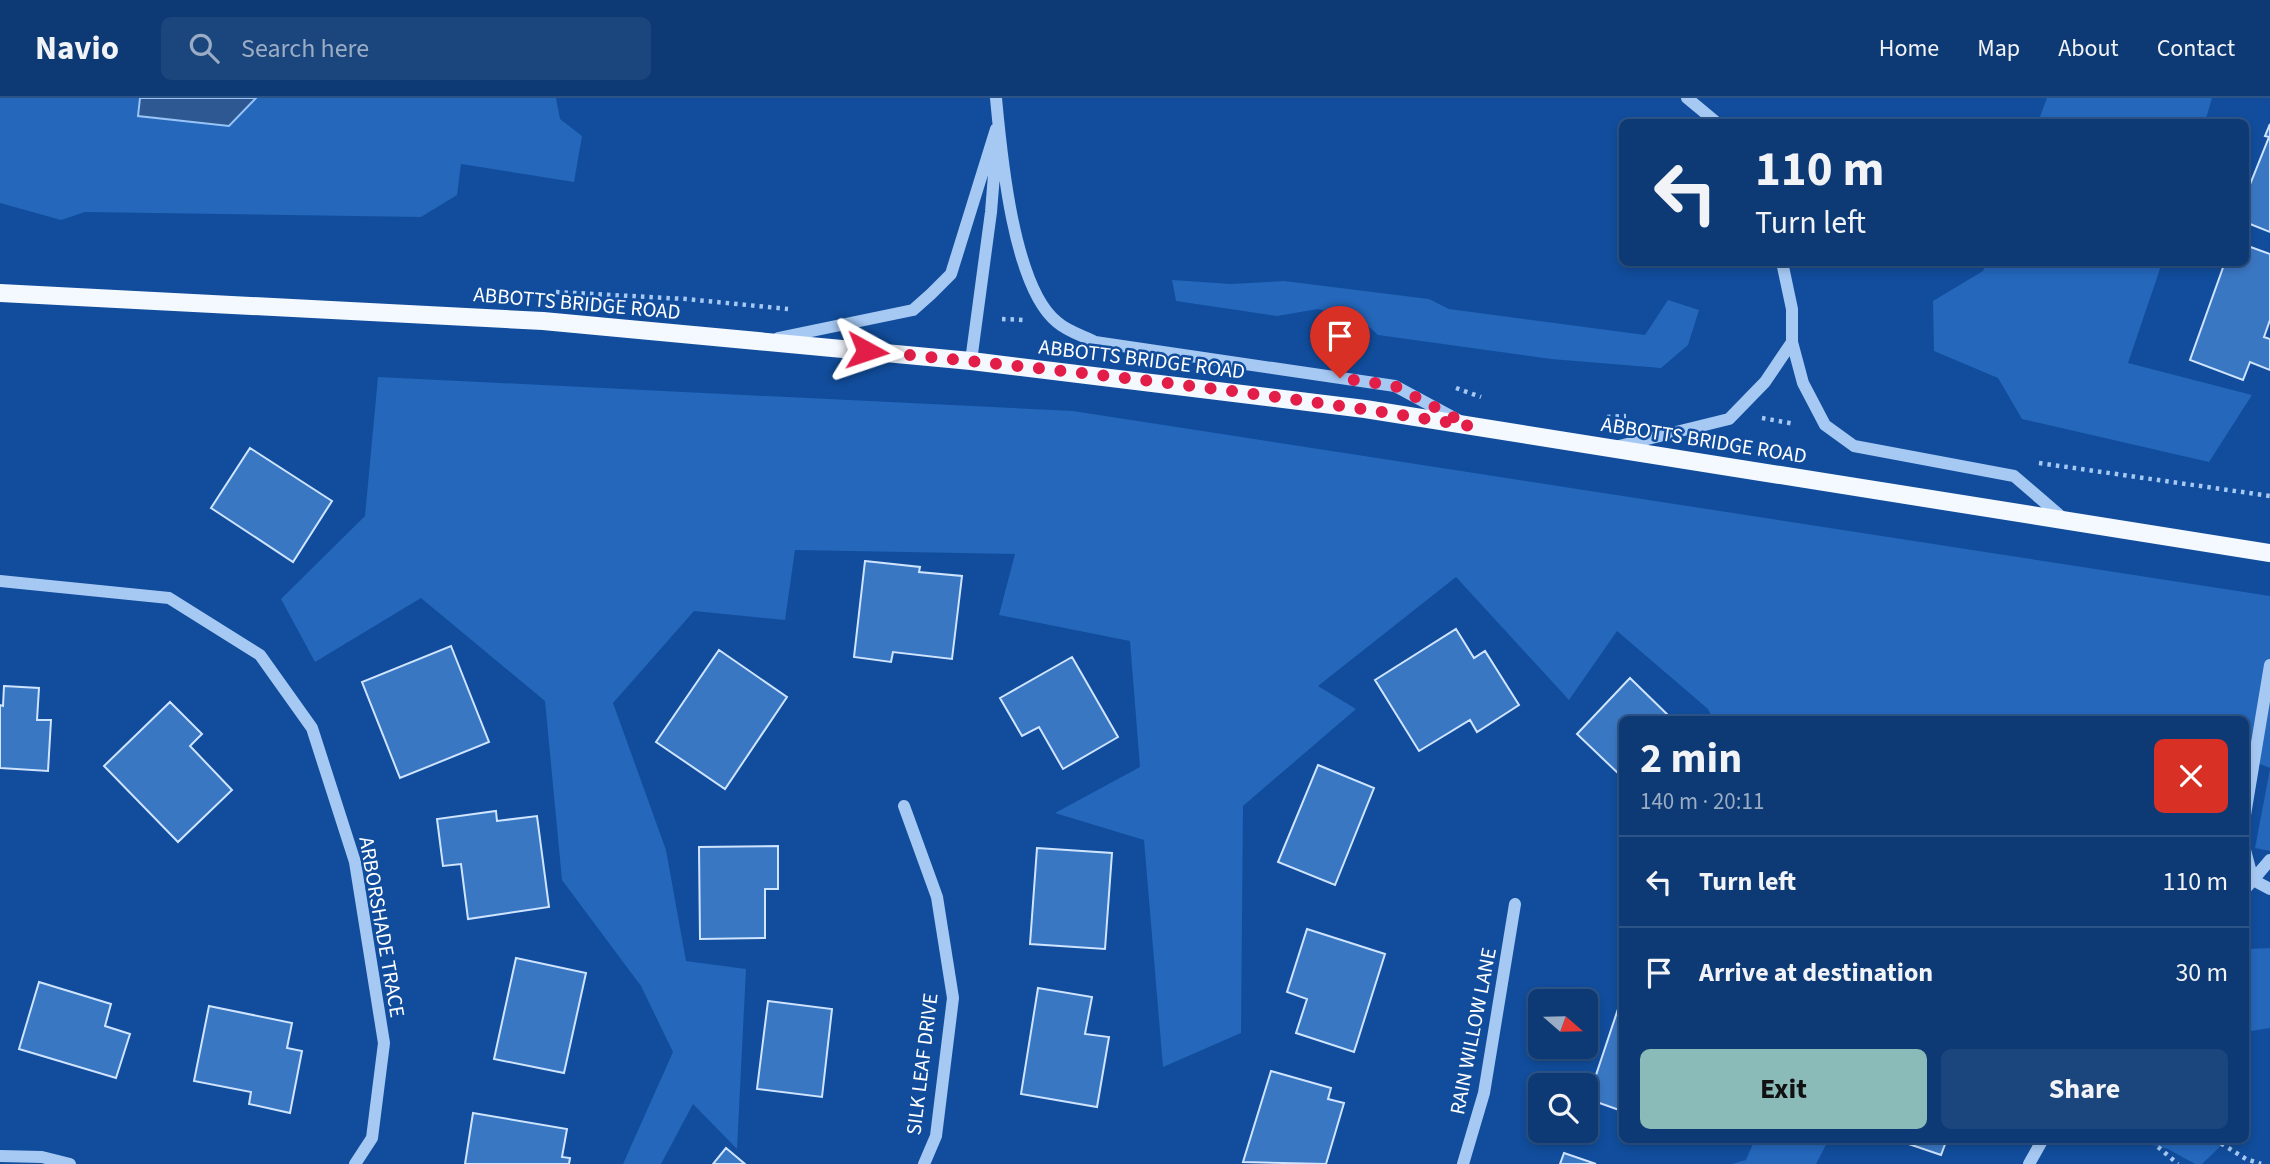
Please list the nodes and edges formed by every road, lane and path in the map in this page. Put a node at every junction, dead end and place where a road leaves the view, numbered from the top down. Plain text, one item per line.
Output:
1 (996, 98) edge
2 (1687, 98) edge
3 (1712, 119) edge
4 (998, 122) junction
5 (1783, 266) edge
6 (0, 293) edge
7 (762, 341) junction
8 (1792, 342) junction
9 (971, 361) junction
10 (1470, 426) junction
11 (1612, 448) junction
12 (2064, 519) junction
13 (2270, 552) edge
14 (0, 581) edge
15 (2270, 665) edge
16 (2249, 791) edge
17 (904, 806) dead end
18 (2270, 860) edge
19 (2249, 884) edge
20 (2270, 889) edge
21 (1515, 904) dead end
22 (2041, 1143) edge
23 (2157, 1143) edge
24 (2220, 1143) edge
25 (0, 1156) edge
26 (70, 1164) edge
27 (355, 1164) edge
28 (924, 1164) edge
29 (1463, 1164) edge
30 (2029, 1164) edge
31 (2178, 1164) edge
32 (2261, 1164) edge

1 - 4 street
2 - 3 street
4 - 7 street
4 - 9 street
4 - 10 street
5 - 8 street
6 - 7 main road, ABBOTTS BRIDGE ROAD
7 - 9 main road, ABBOTTS BRIDGE ROAD
8 - 11 street
8 - 12 street
9 - 10 main road, ABBOTTS BRIDGE ROAD
10 - 11 main road, ABBOTTS BRIDGE ROAD
11 - 12 main road, ABBOTTS BRIDGE ROAD
12 - 13 main road, ABBOTTS BRIDGE ROAD
14 - 27 street, ARBORSHADE TRACE
15 - 16 street
17 - 28 street, SILK LEAF DRIVE
18 - 19 street
19 - 20 street
21 - 29 street, RAIN WILLOW LANE
22 - 30 street
23 - 31 path
24 - 32 path
25 - 26 street

